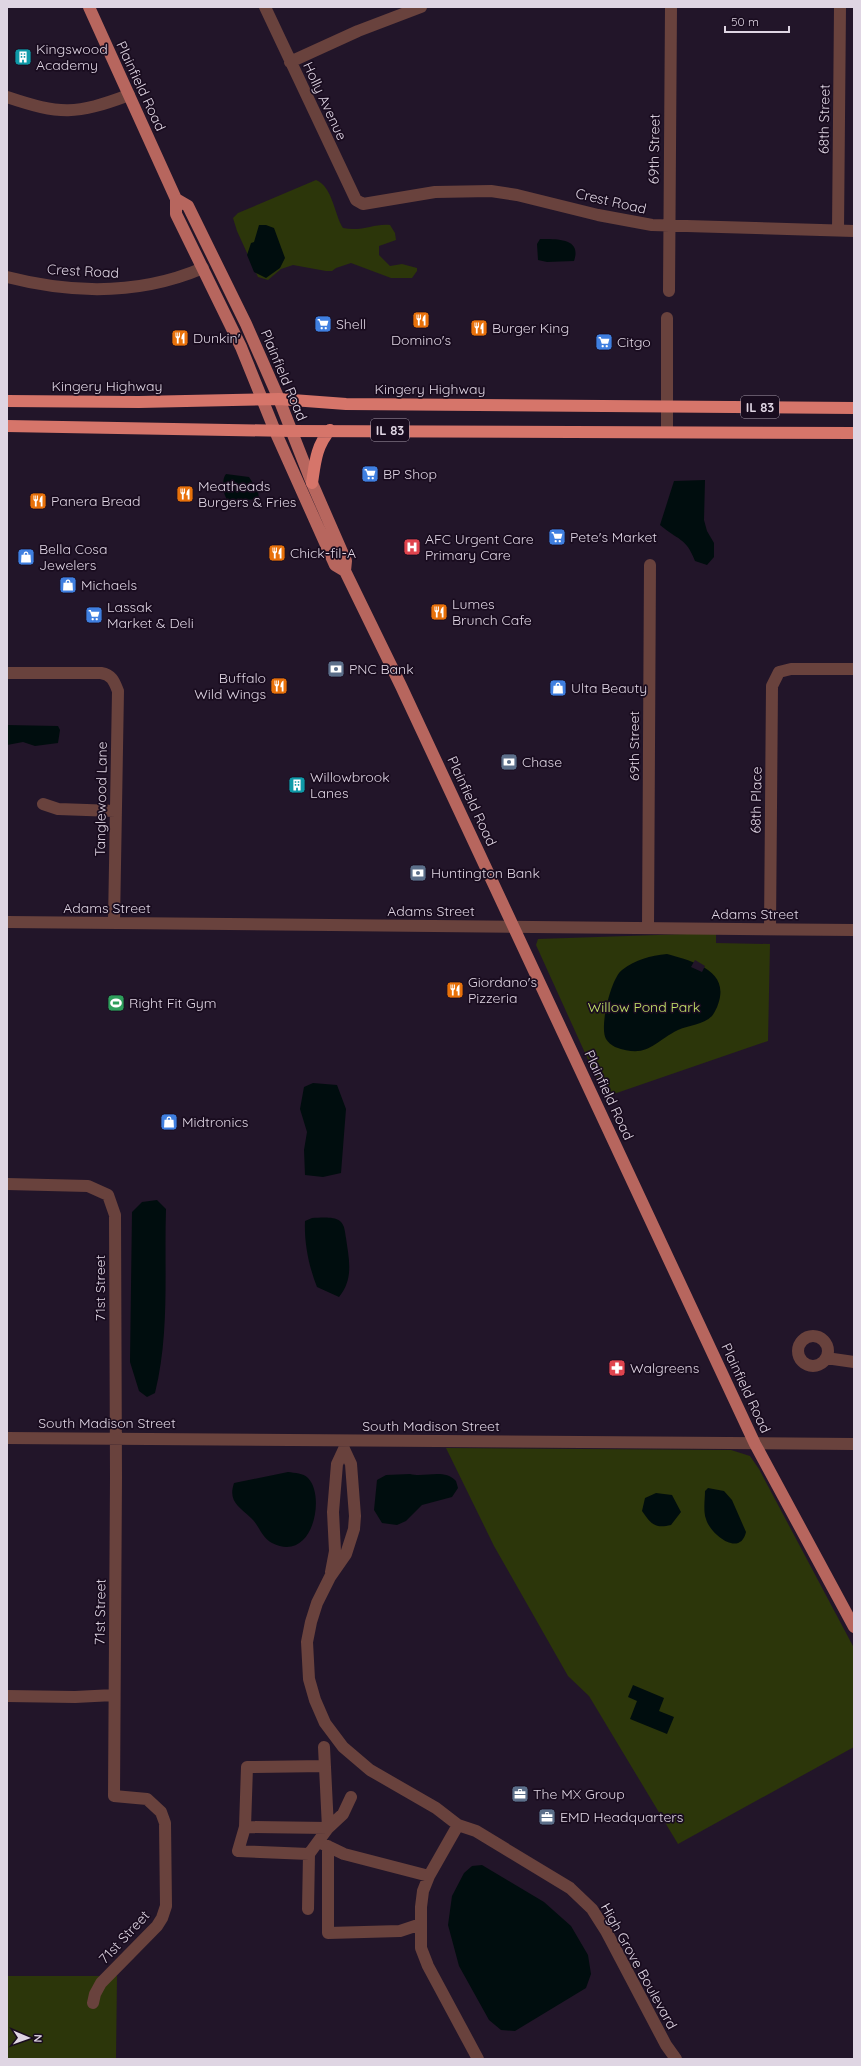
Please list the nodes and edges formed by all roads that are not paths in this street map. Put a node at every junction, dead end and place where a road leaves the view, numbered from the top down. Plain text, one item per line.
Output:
1 (89, 7) edge
2 (265, 7) edge
3 (421, 7) edge
4 (671, 7) edge
5 (840, 7) edge
6 (290, 62) junction
7 (129, 95) junction
8 (7, 97) edge
9 (176, 199) junction
10 (363, 204) joint
11 (669, 226) junction
12 (838, 230) junction
13 (854, 230) edge
14 (203, 268) junction
15 (7, 277) edge
16 (669, 291) dead end
17 (667, 318) dead end
18 (261, 399) junction
19 (279, 399) junction
20 (7, 401) edge
21 (666, 405) junction
22 (854, 408) edge
23 (7, 426) edge
24 (330, 430) junction
25 (275, 431) junction
26 (291, 431) junction
27 (667, 431) junction
28 (854, 433) edge
29 (312, 483) junction
30 (650, 565) dead end
31 (345, 571) junction
32 (854, 669) edge
33 (7, 673) edge
34 (43, 804) dead end
35 (115, 811) junction
36 (7, 922) edge
37 (114, 923) junction
38 (514, 926) junction
39 (648, 928) junction
40 (770, 929) junction
41 (854, 930) edge
42 (7, 1184) edge
43 (826, 1358) dead end
44 (854, 1362) edge
45 (7, 1438) edge
46 (115, 1438) junction
47 (755, 1444) junction
48 (854, 1444) edge
49 (330, 1577) junction
50 (854, 1627) edge
51 (114, 1694) junction
52 (7, 1696) edge
53 (324, 1747) dead end
54 (325, 1766) junction
55 (351, 1797) dead end
56 (458, 1825) junction
57 (245, 1827) junction
58 (328, 1828) junction
59 (323, 1844) junction
60 (309, 1854) junction
61 (429, 1876) junction
62 (308, 1909) dead end
63 (421, 1924) junction
64 (93, 2003) dead end
65 (478, 2059) edge
66 (676, 2059) edge

1 - 7 main road, Plainfield Road
2 - 6 street, Holly Avenue
3 - 6 street
4 - 11 street, 69th Street
5 - 12 street, 68th Street
6 - 10 street, Holly Avenue
7 - 8 street
7 - 9 main road, Plainfield Road
9 - 14 main road, Plainfield Road
9 - 19 main road, Plainfield Road
10 - 11 street, Crest Road
11 - 12 street, Crest Road
11 - 16 street, 69th Street
12 - 13 street, Crest Road
14 - 15 street, Crest Road
14 - 18 main road, Plainfield Road
17 - 21 street
18 - 19 highway, Kingery Highway / IL 83
18 - 20 highway, Kingery Highway / IL 83
18 - 25 main road, Plainfield Road
19 - 21 highway, Kingery Highway / IL 83
19 - 26 main road, Plainfield Road
21 - 22 highway, Kingery Highway / IL 83
21 - 27 street
23 - 25 highway, IL 83
24 - 26 highway, IL 83
24 - 27 highway, IL 83
24 - 29 highway
25 - 26 highway, IL 83
25 - 31 main road, Plainfield Road
26 - 29 main road, Plainfield Road
27 - 28 highway, IL 83
29 - 31 main road, Plainfield Road
30 - 39 street, 69th Street
31 - 38 main road, Plainfield Road
32 - 40 street, 68th Place
33 - 35 street, Tanglewood Lane
34 - 35 street
35 - 37 street, Tanglewood Lane
36 - 37 street, Adams Street
37 - 38 street, Adams Street
38 - 39 street, Adams Street
38 - 47 main road, Plainfield Road
39 - 40 street, Adams Street
40 - 41 street, Adams Street
42 - 46 street, 71st Street
43 - 44 street
45 - 46 street, South Madison Street
46 - 47 street, South Madison Street
46 - 51 street, 71st Street
47 - 48 street, South Madison Street
47 - 50 main road, Plainfield Road
49 - 49 street, High Grove Boulevard
49 - 56 street, High Grove Boulevard
51 - 52 street
51 - 64 street, 71st Street
53 - 54 street
54 - 57 street
54 - 58 street
55 - 58 street
56 - 61 street
56 - 66 street, High Grove Boulevard
57 - 58 street
57 - 60 street
58 - 59 street
59 - 60 street
59 - 61 street
59 - 63 street
60 - 62 street
61 - 63 street
63 - 65 street

